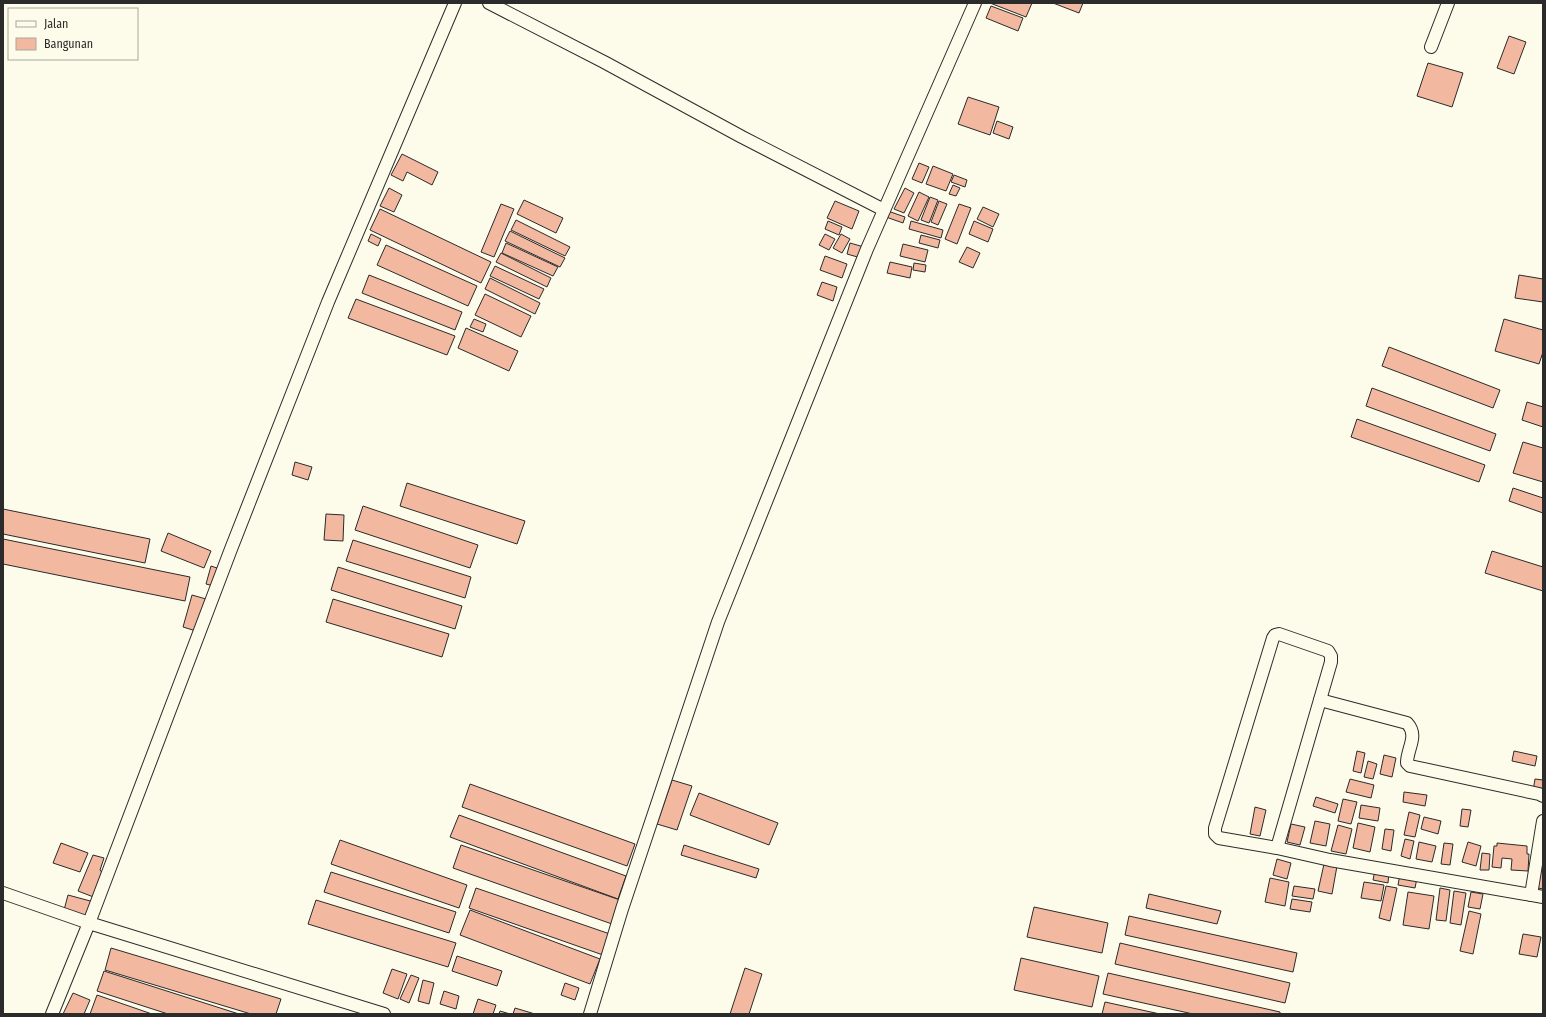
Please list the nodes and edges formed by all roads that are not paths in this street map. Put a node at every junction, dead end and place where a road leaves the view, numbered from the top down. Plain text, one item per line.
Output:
1 (455, 3) edge
2 (489, 3) edge
3 (975, 3) edge
4 (1448, 3) edge
5 (1431, 47) dead end
6 (884, 210) junction
7 (1320, 700) junction
8 (1543, 796) edge
9 (1543, 821) edge
10 (1277, 848) junction
11 (3, 893) edge
12 (1531, 895) junction
13 (1543, 897) edge
14 (89, 923) junction
15 (52, 1014) edge
16 (384, 1014) edge
17 (590, 1014) edge

1 - 14 street
2 - 6 street
3 - 6 street
4 - 5 street
6 - 17 street
7 - 8 street
7 - 10 street
7 - 10 street
9 - 12 street
10 - 12 street
11 - 14 street
12 - 13 street
14 - 15 street
14 - 16 street

